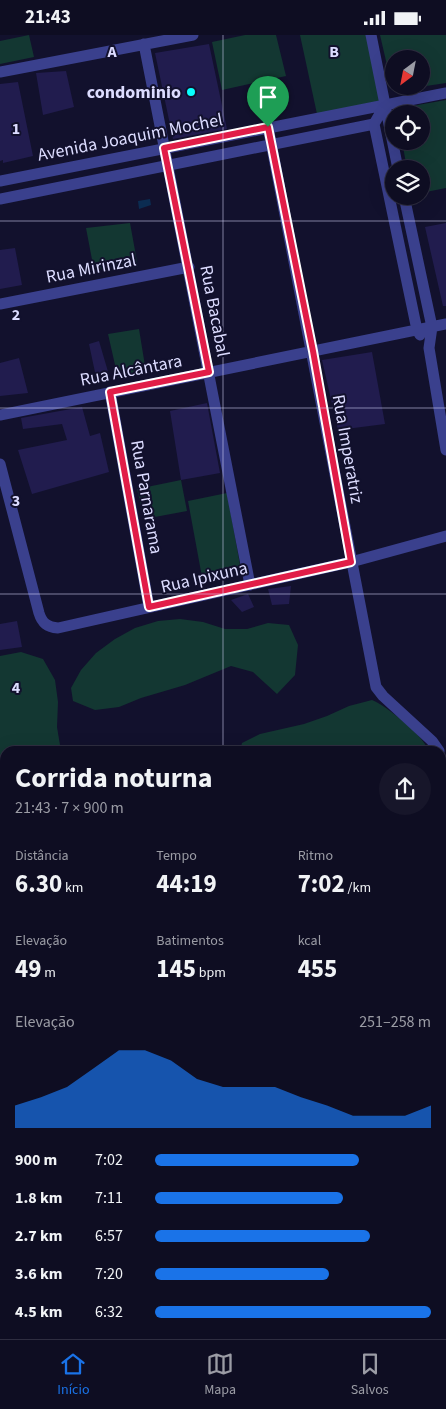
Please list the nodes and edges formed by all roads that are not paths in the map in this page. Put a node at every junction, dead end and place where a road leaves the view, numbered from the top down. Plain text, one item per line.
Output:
1 (193, 35) edge
2 (371, 35) edge
3 (144, 44) junction
4 (0, 72) edge
5 (446, 93) edge
6 (385, 105) junction
7 (374, 124) junction
8 (268, 127) junction
9 (271, 144) junction
10 (164, 148) junction
11 (168, 166) junction
12 (0, 181) edge
13 (0, 199) edge
14 (406, 205) edge
15 (189, 267) junction
16 (0, 304) edge
17 (446, 324) edge
18 (432, 327) junction
19 (417, 330) junction
20 (429, 348) junction
21 (313, 351) junction
22 (209, 372) junction
23 (110, 392) junction
24 (0, 415) edge
25 (446, 450) edge
26 (0, 464) edge
27 (446, 536) edge
28 (351, 562) junction
29 (250, 585) junction
30 (149, 607) junction
31 (436, 746) edge

1 - 3 street
2 - 6 street
3 - 4 street
3 - 10 street, Rua Bacabal
5 - 6 street, Avenida Joaquim Mochel
6 - 7 street
6 - 8 street, Avenida Joaquim Mochel
7 - 9 street, Avenida Joaquim Mochel
7 - 19 street
8 - 9 street, Rua Imperatriz
8 - 10 street, Avenida Joaquim Mochel
9 - 11 street, Avenida Joaquim Mochel
9 - 21 street, Rua Imperatriz
10 - 11 street, Rua Bacabal
10 - 12 street, Avenida Joaquim Mochel
11 - 13 street, Avenida Joaquim Mochel
11 - 15 street, Rua Bacabal
14 - 18 street
15 - 16 street, Rua Mirinzal
15 - 22 street, Rua Bacabal
17 - 18 street, Rua Alcântara
18 - 19 street, Rua Alcântara
18 - 20 street
19 - 20 street
19 - 21 street, Rua Alcântara
20 - 25 street
21 - 22 street, Rua Alcântara
21 - 28 street, Rua Imperatriz
22 - 23 street, Rua Alcântara
22 - 29 street, Rua Bacabal
23 - 24 street, Rua Alcântara
23 - 30 street, Rua Parnarama
26 - 30 street, Rua Ipixuna
27 - 28 street, Rua Ipixuna
28 - 29 street, Rua Ipixuna
28 - 31 street, Rua Imperatriz
29 - 30 street, Rua Ipixuna

